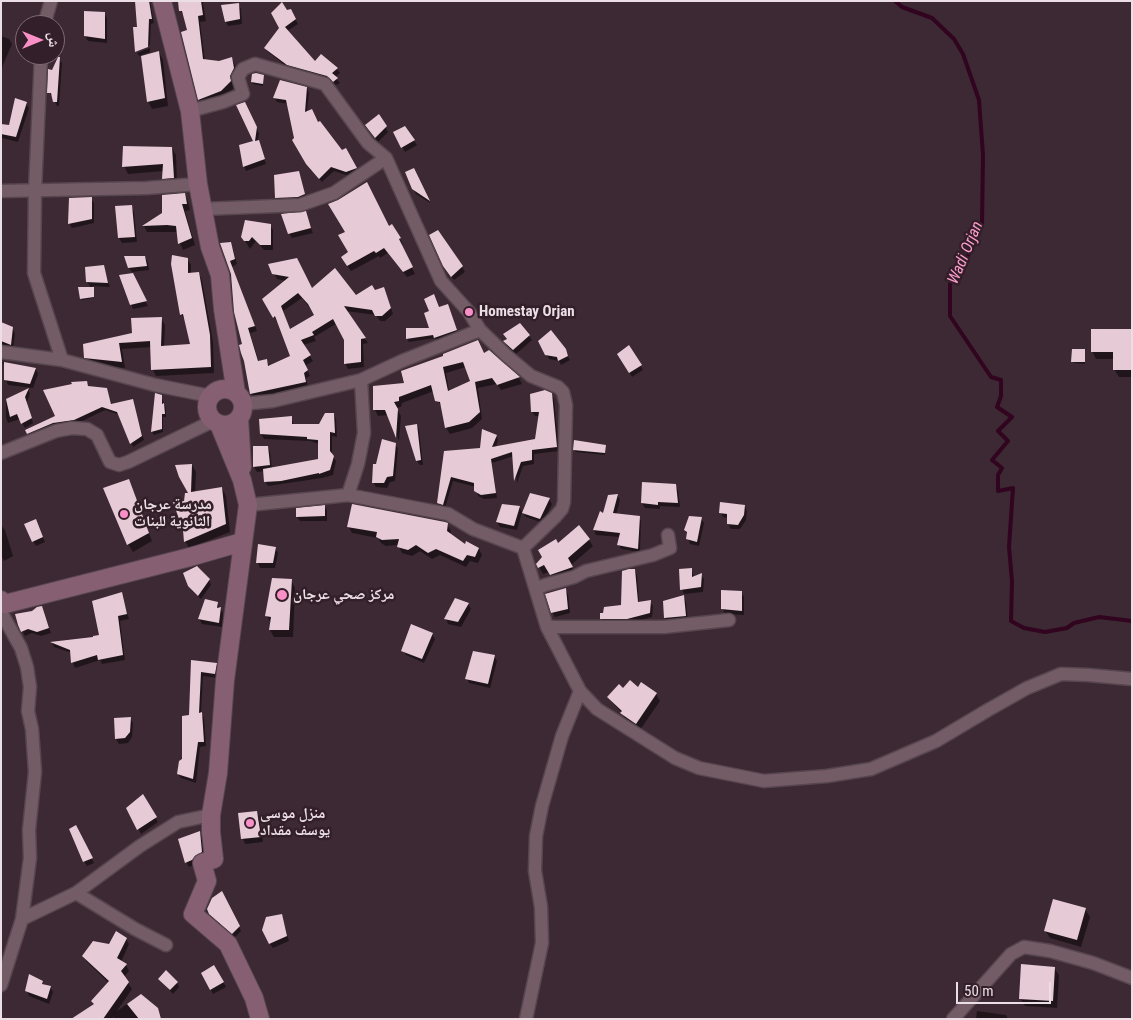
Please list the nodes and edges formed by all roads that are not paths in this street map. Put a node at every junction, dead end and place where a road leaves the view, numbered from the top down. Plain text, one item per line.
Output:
1 (51, 1) edge
2 (162, 1) edge
3 (46, 15) edge
4 (41, 65) edge
5 (190, 111) junction
6 (386, 158) junction
7 (198, 184) junction
8 (1, 191) edge
9 (35, 191) junction
10 (203, 209) junction
11 (480, 330) junction
12 (1, 352) edge
13 (62, 360) junction
14 (361, 380) junction
15 (210, 396) junction
16 (240, 405) junction
17 (216, 422) junction
18 (1, 453) edge
19 (242, 480) junction
20 (348, 495) junction
21 (248, 505) junction
22 (668, 535) dead end
23 (242, 542) junction
24 (523, 548) junction
25 (536, 589) junction
26 (1, 600) edge
27 (1, 612) edge
28 (729, 620) dead end
29 (547, 627) junction
30 (1132, 678) edge
31 (580, 691) junction
32 (211, 815) junction
33 (76, 893) junction
34 (22, 919) junction
35 (166, 945) dead end
36 (1132, 978) edge
37 (1, 986) edge
38 (260, 1019) edge
39 (526, 1019) edge
40 (953, 1019) edge

1 - 3 street
2 - 5 street
4 - 9 street
5 - 6 street
5 - 7 street
6 - 10 street
6 - 11 street
7 - 9 street
7 - 10 street
8 - 9 street
9 - 13 street
10 - 16 street
11 - 14 street
11 - 24 street
12 - 13 street
13 - 15 street
14 - 16 street
14 - 20 street
15 - 16 street
15 - 17 street
16 - 17 street
16 - 19 street
17 - 18 street
17 - 19 street
19 - 21 street
20 - 21 street
20 - 24 street
21 - 23 street
22 - 25 street
23 - 26 street
23 - 32 street
24 - 25 street
25 - 29 street
27 - 34 street
28 - 29 street
29 - 31 street
30 - 31 street
31 - 39 street
32 - 33 street
32 - 38 street
33 - 34 street
33 - 35 street
34 - 37 street
36 - 40 street

